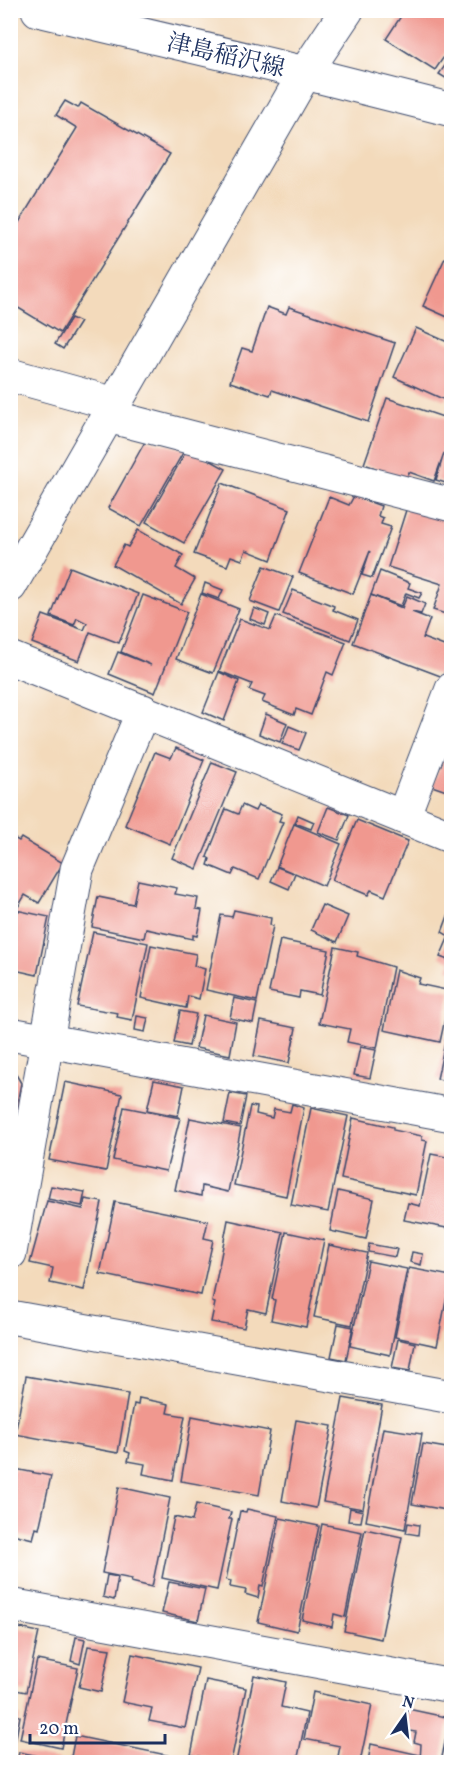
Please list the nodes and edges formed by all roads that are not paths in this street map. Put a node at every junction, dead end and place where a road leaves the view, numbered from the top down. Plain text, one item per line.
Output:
1 (38, 10) edge
2 (346, 10) edge
3 (305, 74) junction
4 (452, 110) edge
5 (10, 375) edge
6 (112, 410) junction
7 (452, 505) edge
8 (10, 586) edge
9 (10, 658) edge
10 (452, 689) edge
11 (143, 711) junction
12 (403, 817) junction
13 (452, 837) edge
14 (10, 1035) edge
15 (48, 1041) junction
16 (452, 1115) edge
17 (10, 1253) edge
18 (10, 1317) edge
19 (452, 1397) edge
20 (10, 1605) edge
21 (452, 1686) edge

1 - 3 street, 津島稲沢線
2 - 3 street, 津島稲沢線
3 - 4 street
3 - 6 street
5 - 6 street
6 - 7 street
6 - 8 street
9 - 11 street
10 - 12 street
11 - 12 street
11 - 15 street
12 - 13 street
14 - 15 street
15 - 16 street
15 - 17 street
18 - 19 street
20 - 21 street

